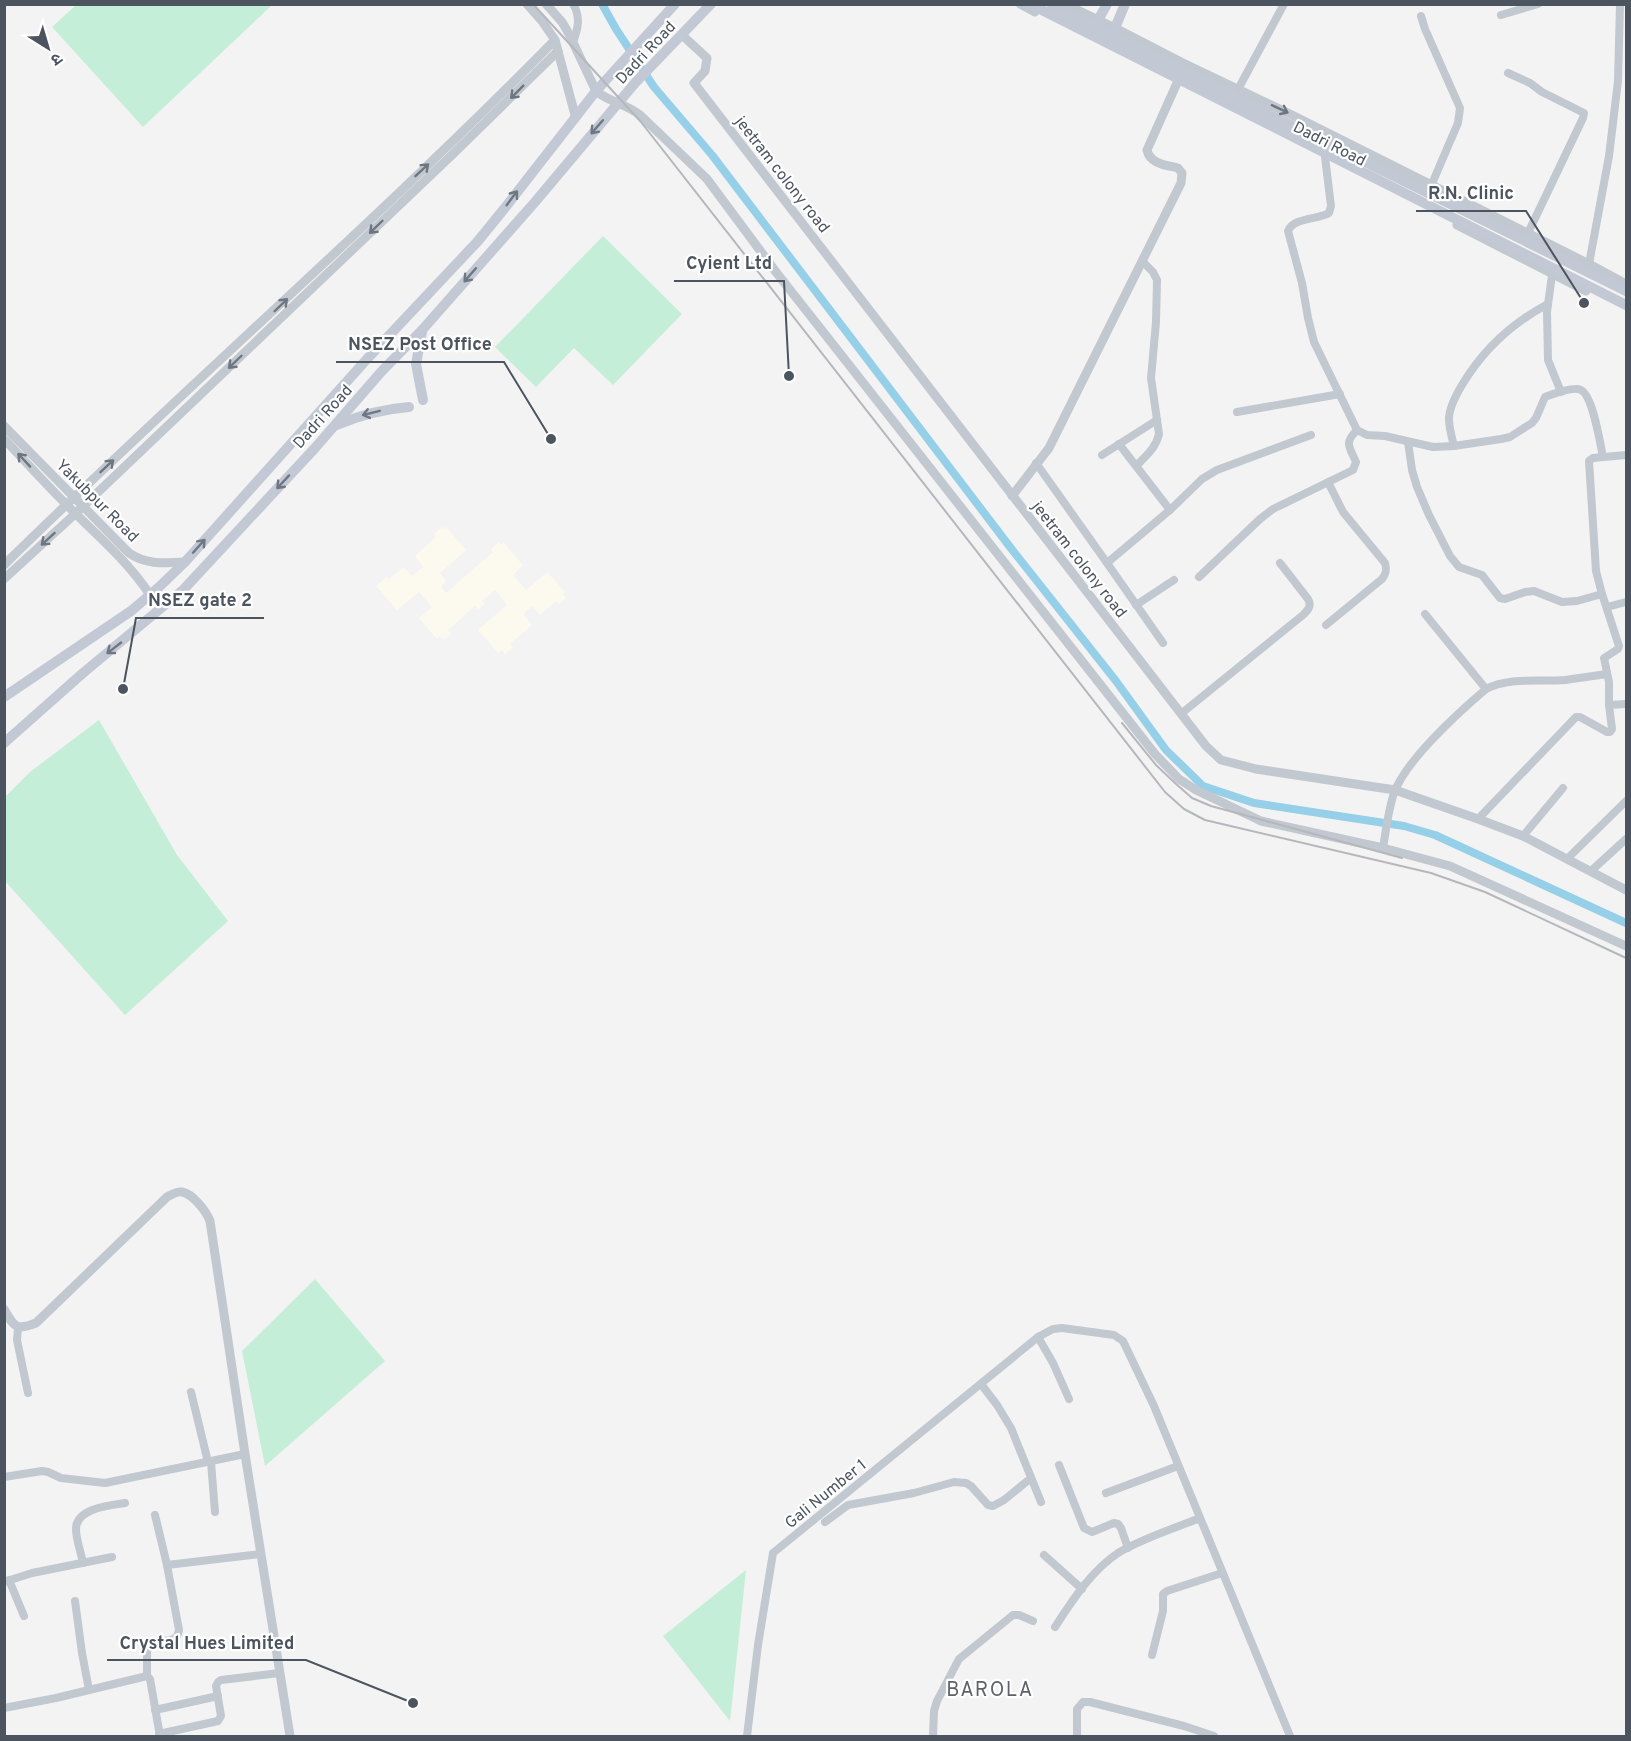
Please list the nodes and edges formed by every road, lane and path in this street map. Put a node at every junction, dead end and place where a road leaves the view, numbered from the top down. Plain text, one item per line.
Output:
1 (527, 4) edge
2 (546, 4) edge
3 (573, 4) edge
4 (675, 4) edge
5 (711, 4) edge
6 (1020, 4) edge
7 (1030, 4) edge
8 (1051, 4) edge
9 (1065, 4) edge
10 (1107, 4) edge
11 (1125, 4) edge
12 (1284, 4) edge
13 (1538, 4) edge
14 (1620, 4) edge
15 (1501, 15) dead end
16 (1421, 16) dead end
17 (1098, 20) junction
18 (1115, 28) junction
19 (682, 35) junction
20 (1089, 37) junction
21 (555, 40) junction
22 (573, 42) junction
23 (1107, 46) junction
24 (558, 51) junction
25 (1508, 73) dead end
26 (1177, 83) junction
27 (1237, 90) junction
28 (596, 91) junction
29 (619, 102) junction
30 (1229, 109) junction
31 (575, 115) junction
32 (1325, 157) junction
33 (1431, 186) junction
34 (1528, 233) junction
35 (1575, 257) junction
36 (1142, 261) junction
37 (1589, 264) junction
38 (1552, 275) junction
39 (1565, 281) junction
40 (1626, 284) edge
41 (1626, 291) edge
42 (1548, 304) junction
43 (1626, 304) edge
44 (1626, 310) edge
45 (423, 329) junction
46 (1561, 392) junction
47 (1340, 394) junction
48 (423, 399) dead end
49 (409, 407) dead end
50 (1237, 412) dead end
51 (1156, 420) junction
52 (335, 425) junction
53 (4, 426) edge
54 (1357, 430) junction
55 (1311, 435) dead end
56 (4, 439) edge
57 (1408, 442) junction
58 (1119, 444) junction
59 (1454, 446) junction
60 (1102, 455) dead end
61 (1626, 455) edge
62 (1603, 457) junction
63 (1036, 463) junction
64 (1136, 466) junction
65 (1329, 482) junction
66 (1012, 496) junction
67 (74, 498) junction
68 (66, 505) junction
69 (83, 507) junction
70 (1170, 510) junction
71 (75, 514) junction
72 (185, 562) junction
73 (1107, 563) junction
74 (1280, 563) dead end
75 (4, 565) edge
76 (1198, 578) dead end
77 (4, 579) edge
78 (1174, 580) dead end
79 (1602, 594) junction
80 (150, 595) junction
81 (1626, 602) edge
82 (1136, 605) junction
83 (1607, 607) junction
84 (1425, 614) dead end
85 (1326, 625) dead end
86 (1163, 643) dead end
87 (1607, 674) junction
88 (1486, 689) junction
89 (4, 697) edge
90 (1626, 704) edge
91 (1609, 705) junction
92 (1182, 713) junction
93 (4, 743) edge
94 (1563, 788) dead end
95 (1395, 790) junction
96 (1626, 801) edge
97 (1478, 819) junction
98 (1523, 836) junction
99 (1626, 839) edge
100 (1384, 845) junction
101 (1567, 859) junction
102 (1591, 871) junction
103 (1626, 890) edge
104 (1626, 946) edge
105 (4, 1309) edge
106 (11, 1326) edge
107 (1038, 1337) junction
108 (981, 1384) junction
109 (191, 1392) dead end
110 (28, 1394) dead end
111 (1069, 1400) dead end
112 (245, 1454) junction
113 (209, 1462) junction
114 (1059, 1465) dead end
115 (1178, 1466) junction
116 (4, 1477) edge
117 (1031, 1478) junction
118 (1106, 1493) dead end
119 (1041, 1502) dead end
120 (125, 1503) dead end
121 (215, 1512) dead end
122 (155, 1515) dead end
123 (1200, 1518) junction
124 (825, 1521) dead end
125 (1128, 1548) junction
126 (261, 1554) junction
127 (1044, 1555) dead end
128 (112, 1557) dead end
129 (83, 1563) junction
130 (167, 1566) junction
131 (1222, 1573) junction
132 (7, 1581) edge
133 (1082, 1589) junction
134 (75, 1601) dead end
135 (24, 1616) dead end
136 (1033, 1621) dead end
137 (1055, 1627) dead end
138 (1152, 1655) dead end
139 (279, 1673) junction
140 (147, 1676) junction
141 (89, 1690) junction
142 (218, 1696) junction
143 (4, 1708) edge
144 (155, 1710) junction
145 (160, 1735) edge
146 (290, 1737) edge
147 (747, 1737) edge
148 (933, 1737) edge
149 (1077, 1737) edge
150 (1214, 1737) edge
151 (1290, 1737) edge

1 - 21 street
2 - 22 street
3 - 22 street
4 - 28 main road, Dadri Road
5 - 19 main road, Dadri Road
6 - 20 street, Dadri Road
7 - 43 main road
8 - 41 main road
9 - 17 street, Dadri Road
10 - 17 main road
11 - 18 main road
12 - 27 street
13 - 15 street
14 - 37 street
16 - 33 street
17 - 18 street, Dadri Road
17 - 20 main road
18 - 23 main road
18 - 27 street, Dadri Road
19 - 29 main road, Dadri Road
19 - 66 street, jeetram colony road
20 - 23 street, Dadri Road
21 - 24 street
67 -> 21 street
22 - 28 street
23 - 26 street, Dadri Road
24 - 31 street
24 -> 69 street
25 - 34 street
26 - 30 street, Dadri Road
26 - 36 street
27 - 30 street
27 -> 33 street, Dadri Road
28 - 29 street
28 - 31 main road, Dadri Road
29 -> 45 main road, Dadri Road
29 - 100 street
30 - 32 street, Dadri Road
72 -> 31 main road, Dadri Road
32 - 38 street, Dadri Road
32 - 47 street
33 - 34 street, Dadri Road
34 - 35 street, Dadri Road
35 - 37 street, Dadri Road
35 - 39 street
36 - 51 street
36 - 63 street
37 - 40 street, Dadri Road
38 - 39 street, Dadri Road
38 - 42 street
39 - 44 street, Dadri Road
42 - 46 street
42 - 59 street
45 - 48 main road
45 - 52 main road, Dadri Road
46 - 59 street
46 - 62 street
47 - 50 street
47 - 54 street
49 -> 52 main road
51 - 58 street
51 - 64 street
52 -> 93 main road, Dadri Road
53 - 67 street, Yakubpur Road
54 - 57 street
54 - 65 street
55 - 70 street
68 -> 56 street, Yakubpur Road
57 - 59 street
57 - 79 street
58 - 60 street
58 - 64 street
61 - 62 street
62 - 79 street
63 - 66 street
63 - 73 street
64 - 70 street
65 - 76 street
65 - 85 street
66 - 92 street, jeetram colony road
67 - 68 street
67 - 69 street, Yakubpur Road
68 - 71 street, Yakubpur Road
68 - 75 street
69 - 71 street
69 - 72 street, Yakubpur Road
70 - 73 street
71 -> 77 street
71 - 80 street, Yakubpur Road
72 - 80 main road, Dadri Road
73 - 82 street
74 - 92 street
78 - 82 street
79 - 83 street
80 - 89 main road, Dadri Road
81 - 83 street
82 - 86 street
83 - 87 street
84 - 88 street
87 - 88 street
87 - 91 street
88 - 95 street
90 - 91 street
91 - 97 street
92 - 95 street, jeetram colony road
94 - 98 street
95 - 97 street, jeetram colony road
95 - 100 street
96 - 101 street
97 - 98 street, jeetram colony road
98 - 101 street, jeetram colony road
99 - 102 street
100 - 104 street
101 - 102 street, jeetram colony road
102 - 103 street, jeetram colony road
105 - 106 street
106 - 110 street
106 - 112 street
107 - 108 street, Gali Number 1
107 - 111 street
107 - 115 street
108 - 117 street
108 - 147 street, Gali Number 1
109 - 113 street
112 - 113 street
112 - 126 street
113 - 116 street
113 - 121 street
114 - 125 street
115 - 118 street
115 - 123 street
117 - 119 street
117 - 124 street
120 - 129 street
122 - 130 street
123 - 125 street
123 - 131 street
125 - 133 street
126 - 130 street
126 - 139 street
127 - 133 street
128 - 129 street
129 - 132 street
130 - 140 street
131 - 138 street
131 - 151 street
132 - 135 street
133 - 137 street
134 - 141 street
136 - 148 street
139 - 142 street
139 - 146 street
140 - 141 street
140 - 144 street
141 - 143 street
142 - 144 street
142 - 145 street
144 - 145 street
149 - 150 street

